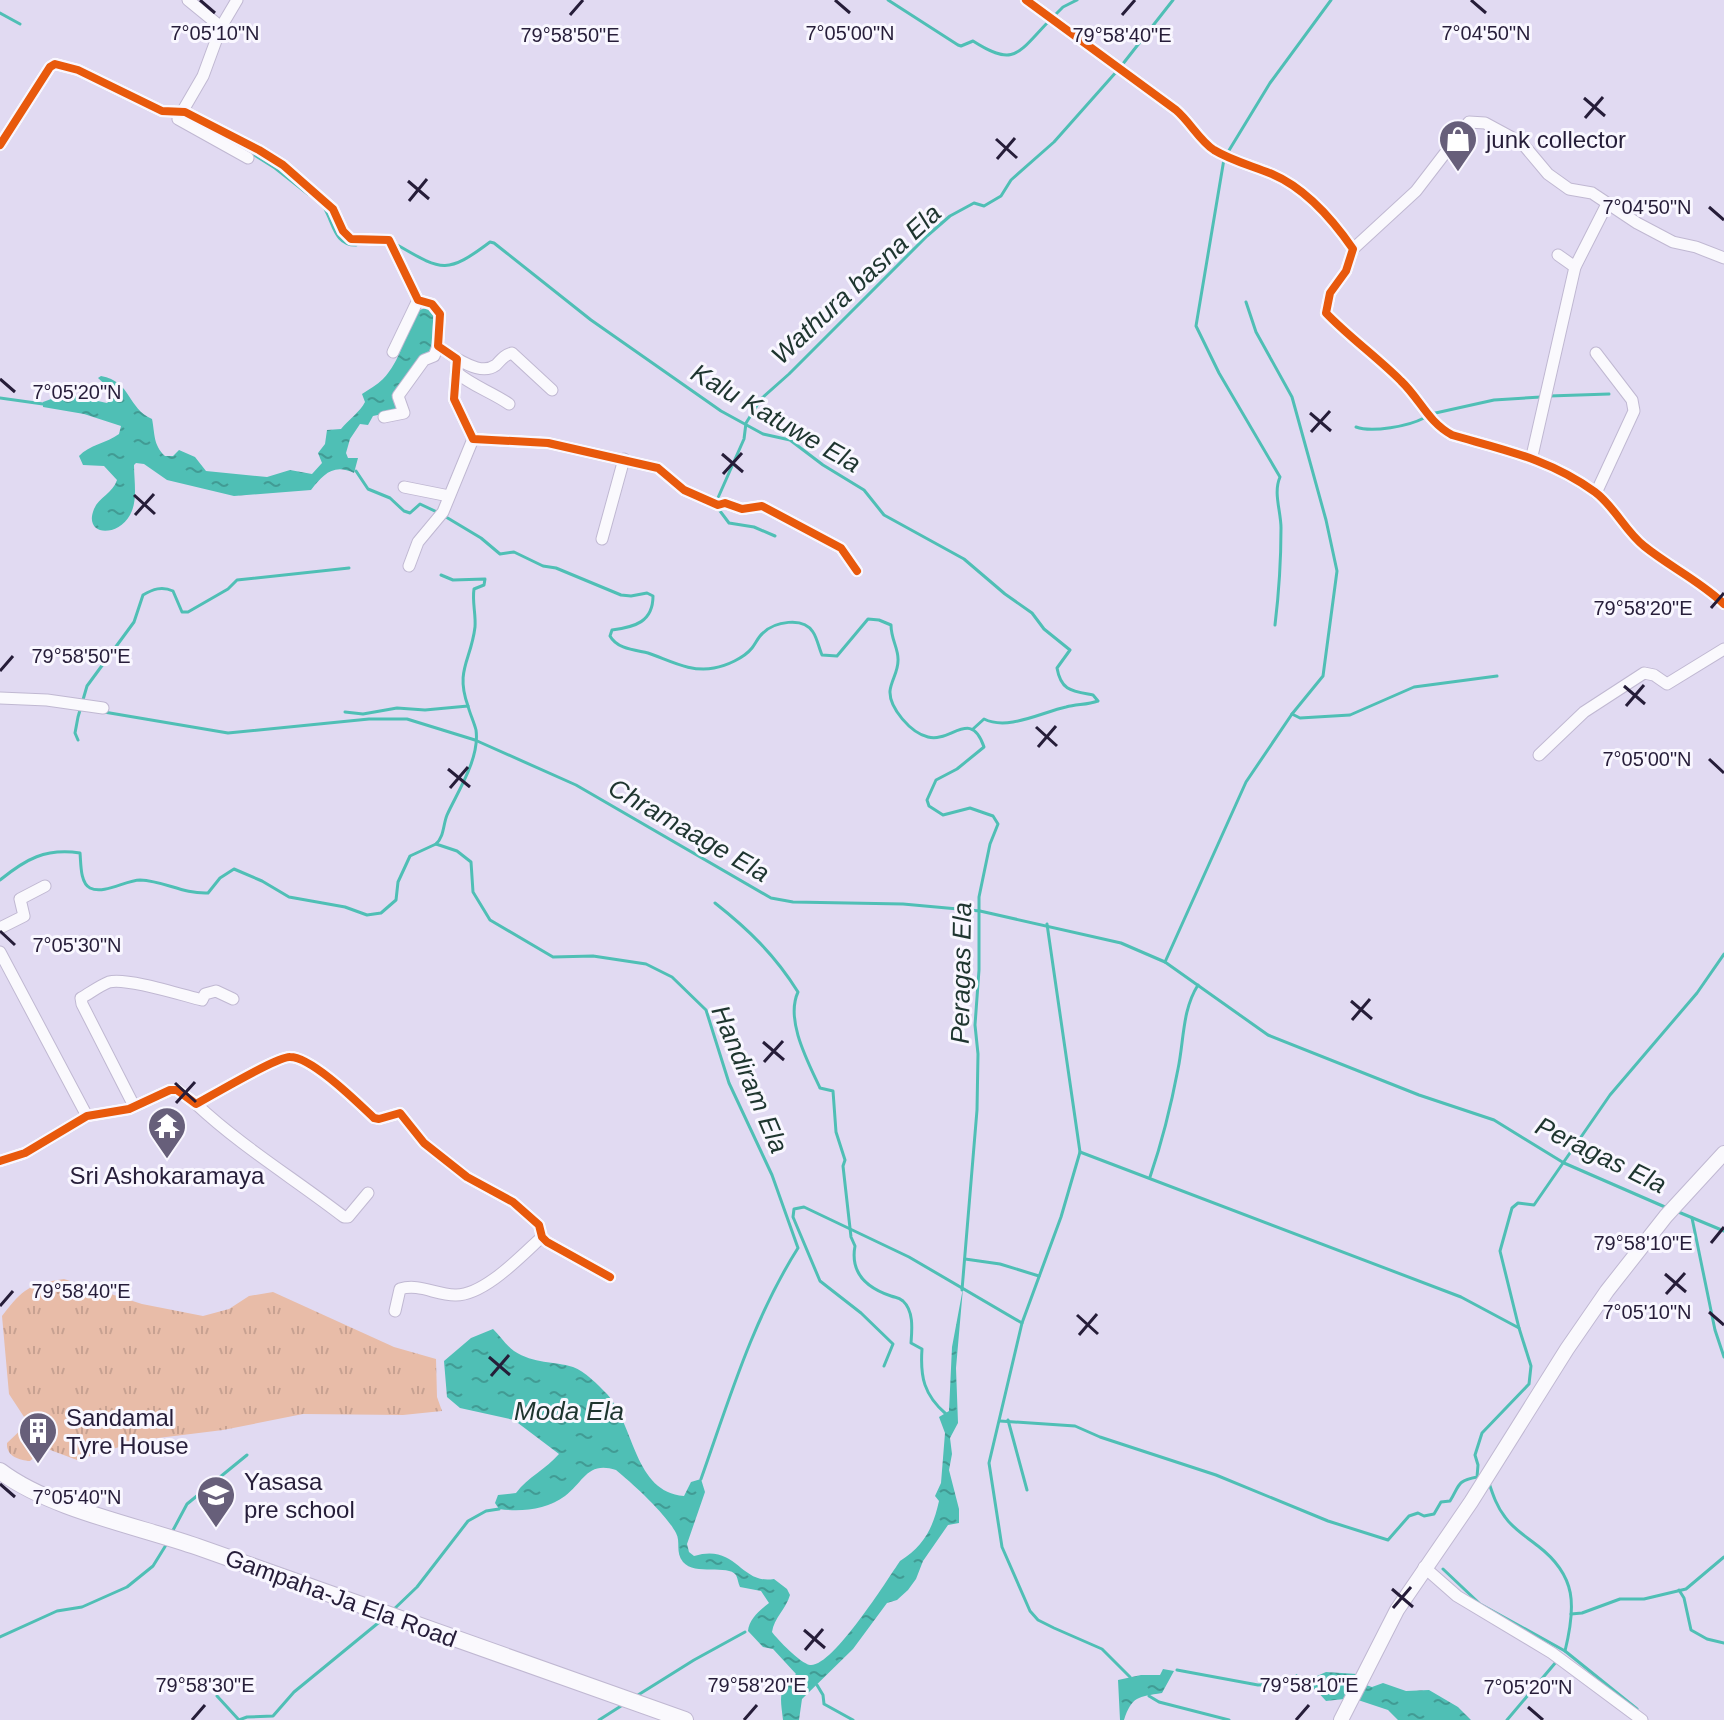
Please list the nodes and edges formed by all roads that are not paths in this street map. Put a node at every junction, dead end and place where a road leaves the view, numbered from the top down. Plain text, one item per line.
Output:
1 (188, 0) edge
2 (237, 0) edge
3 (1026, 0) edge
4 (221, 27) junction
5 (181, 113) junction
6 (0, 145) edge
7 (248, 158) dead end
8 (1607, 204) junction
9 (1353, 249) junction
10 (1558, 255) dead end
11 (1724, 258) edge
12 (1575, 267) junction
13 (418, 300) junction
14 (438, 346) junction
15 (393, 352) dead end
16 (1596, 353) dead end
17 (457, 359) junction
18 (456, 372) junction
19 (552, 390) dead end
20 (509, 404) dead end
21 (384, 417) dead end
22 (473, 439) junction
23 (1532, 456) junction
24 (624, 459) junction
25 (404, 487) dead end
26 (1596, 493) junction
27 (449, 496) junction
28 (602, 539) dead end
29 (409, 566) dead end
30 (857, 571) dead end
31 (1724, 604) edge
32 (1724, 649) edge
33 (0, 698) edge
34 (103, 708) dead end
35 (1539, 755) dead end
36 (45, 886) dead end
37 (0, 928) edge
38 (0, 952) edge
39 (233, 999) dead end
40 (196, 1104) junction
41 (134, 1106) junction
42 (87, 1116) junction
43 (1724, 1153) edge
44 (0, 1161) edge
45 (368, 1193) dead end
46 (542, 1237) junction
47 (610, 1277) dead end
48 (395, 1311) dead end
49 (0, 1471) edge
50 (1424, 1567) junction
51 (1345, 1713) edge
52 (685, 1720) edge
53 (1642, 1720) edge

1 - 4 street
2 - 4 street
3 - 9 street
4 - 5 street
5 - 6 street
5 - 7 street
5 - 13 street
8 - 9 street
8 - 11 street
8 - 12 street
9 - 23 street
10 - 12 street
12 - 23 street
13 - 14 street
13 - 15 street
14 - 17 street
14 - 21 street
16 - 26 street
17 - 18 street
17 - 19 street
18 - 20 street
18 - 22 street
22 - 24 street
22 - 27 street
23 - 26 street
24 - 28 street
24 - 30 street
25 - 27 street
26 - 31 street
27 - 29 street
32 - 35 street
33 - 34 street
36 - 37 street
38 - 42 street
39 - 41 street
40 - 41 street
40 - 45 street
40 - 46 street
41 - 42 street
42 - 44 street
43 - 50 main road
46 - 47 street
46 - 48 street
49 - 52 highway, Gampaha-Ja Ela Road
50 - 51 main road
50 - 53 street

